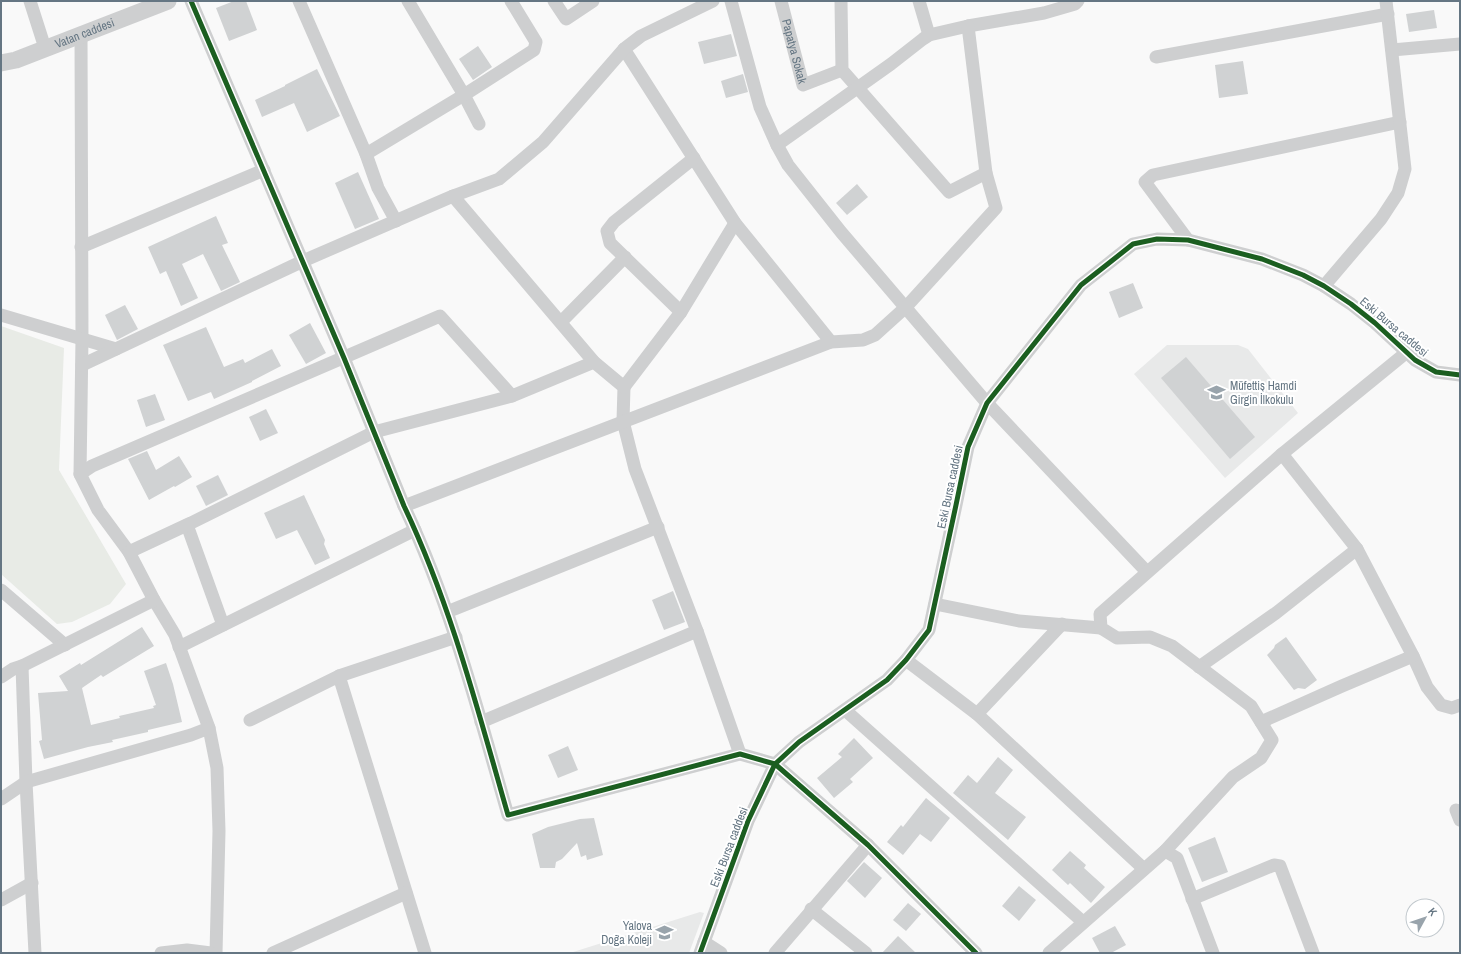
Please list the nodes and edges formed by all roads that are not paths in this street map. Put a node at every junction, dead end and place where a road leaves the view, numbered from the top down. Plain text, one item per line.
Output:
1 (30, 1) edge
2 (191, 1) edge
3 (299, 1) edge
4 (408, 1) edge
5 (511, 1) edge
6 (554, 1) edge
7 (593, 1) edge
8 (713, 1) edge
9 (731, 1) edge
10 (780, 1) edge
11 (841, 1) edge
12 (919, 1) edge
13 (1078, 1) edge
14 (164, 2) edge
15 (1387, 7) edge
16 (968, 26) junction
17 (81, 35) junction
18 (929, 36) junction
19 (1460, 44) edge
20 (45, 48) junction
21 (624, 49) junction
22 (1392, 50) junction
23 (1156, 57) dead end
24 (1, 63) edge
25 (842, 70) junction
26 (858, 88) junction
27 (464, 95) junction
28 (1400, 122) junction
29 (479, 124) dead end
30 (777, 145) junction
31 (366, 154) junction
32 (694, 158) junction
33 (264, 170) junction
34 (986, 173) junction
35 (453, 196) junction
36 (396, 221) junction
37 (735, 223) junction
38 (1188, 240) junction
39 (81, 247) junction
40 (625, 258) junction
41 (303, 261) junction
42 (1324, 286) junction
43 (906, 307) junction
44 (681, 312) junction
45 (1, 315) edge
46 (561, 322) junction
47 (82, 339) junction
48 (831, 342) junction
49 (116, 349) junction
50 (1407, 352) junction
51 (344, 358) junction
52 (594, 362) junction
53 (82, 365) junction
54 (1459, 376) edge
55 (624, 387) junction
56 (512, 396) junction
57 (987, 403) junction
58 (623, 421) junction
59 (374, 432) junction
60 (1282, 454) junction
61 (80, 474) junction
62 (404, 506) junction
63 (187, 525) junction
64 (658, 527) junction
65 (415, 530) junction
66 (1357, 549) junction
67 (129, 552) junction
68 (1147, 572) junction
69 (1, 590) edge
70 (154, 600) junction
71 (935, 604) junction
72 (447, 612) junction
73 (1062, 624) junction
74 (223, 625) junction
75 (1101, 628) junction
76 (697, 631) junction
77 (456, 637) junction
78 (65, 645) junction
79 (180, 647) junction
80 (1413, 656) junction
81 (906, 660) junction
82 (22, 666) junction
83 (1199, 667) junction
84 (339, 676) junction
85 (1, 677) edge
86 (1460, 705) edge
87 (845, 710) junction
88 (977, 714) junction
89 (250, 720) dead end
90 (481, 722) junction
91 (1261, 722) junction
92 (209, 728) junction
93 (740, 754) junction
94 (776, 764) junction
95 (26, 782) junction
96 (1, 799) edge
97 (868, 845) junction
98 (1165, 851) junction
99 (1144, 869) junction
100 (32, 883) junction
101 (406, 893) junction
102 (1192, 899) junction
103 (1, 900) edge
104 (811, 909) junction
105 (1083, 922) junction
106 (702, 947) edge
107 (35, 953) edge
108 (161, 953) edge
109 (211, 953) edge
110 (216, 953) edge
111 (273, 953) edge
112 (425, 953) edge
113 (721, 953) edge
114 (775, 953) edge
115 (866, 953) edge
116 (977, 953) edge
117 (1049, 953) edge
118 (1213, 953) edge
119 (1313, 953) edge

1 - 20 street
2 - 33 street
3 - 31 street
4 - 27 street
5 - 27 street
6 - 7 street
8 - 21 street
9 - 30 street
10 - 25 street, Papatya Sokak
11 - 25 street
12 - 18 street
13 - 16 street
14 - 17 street, Vatan caddesi
15 - 22 street
15 - 23 street
16 - 18 street
16 - 34 street
17 - 20 street, Vatan caddesi
17 - 39 street
18 - 26 street
19 - 22 street
20 - 24 street, Vatan caddesi
21 - 32 street
21 - 35 street
22 - 28 street
25 - 26 street
26 - 30 street
26 - 34 street
27 - 29 street
27 - 31 street
28 - 38 street
28 - 42 street
30 - 43 street
31 - 36 street
32 - 37 street
32 - 40 street
33 - 39 street
33 - 41 street
34 - 43 street
35 - 36 street
35 - 46 street
36 - 41 street
37 - 44 street
37 - 48 street
38 - 42 street, Eski Bursa caddesi
38 - 57 street, Eski Bursa caddesi
39 - 47 street
40 - 44 street
40 - 46 street
41 - 49 street
41 - 51 street
42 - 50 street, Eski Bursa caddesi
43 - 48 street
43 - 57 street
44 - 55 street
45 - 47 street
46 - 52 street
47 - 49 street
47 - 53 street
48 - 58 street
49 - 53 street
50 - 54 street, Eski Bursa caddesi
50 - 60 street
51 - 56 street
51 - 59 street
51 - 61 street
52 - 55 street
52 - 56 street
53 - 61 street
55 - 58 street
56 - 59 street
57 - 68 street
57 - 71 street, Eski Bursa caddesi
58 - 62 street
58 - 64 street
59 - 62 street
59 - 63 street
60 - 66 street
60 - 68 street
61 - 67 street
62 - 65 street
63 - 67 street
63 - 74 street
64 - 72 street
64 - 76 street
65 - 72 street
65 - 74 street
66 - 80 street
66 - 83 street
67 - 70 street
68 - 75 street
69 - 78 street
70 - 78 street
70 - 79 street
71 - 73 street
71 - 81 street, Eski Bursa caddesi
72 - 77 street
73 - 75 street
73 - 88 street
74 - 79 street
75 - 83 street
76 - 90 street
76 - 93 street
77 - 84 street
77 - 90 street
78 - 82 street
79 - 92 street
80 - 86 street
80 - 91 street
81 - 87 street, Eski Bursa caddesi
81 - 88 street
82 - 85 street
82 - 95 street
83 - 91 street
84 - 89 street
84 - 101 street
87 - 94 street, Eski Bursa caddesi
87 - 105 street
88 - 99 street
90 - 93 street
91 - 98 street
92 - 95 street
92 - 110 street
93 - 94 street
94 - 97 street
94 - 106 street, Eski Bursa caddesi
95 - 96 street
95 - 100 street
97 - 104 street
97 - 116 street
98 - 99 street
98 - 102 street
99 - 105 street
100 - 103 street
100 - 107 street
101 - 111 street
101 - 112 street
102 - 118 street
102 - 119 street
104 - 114 street
104 - 115 street
105 - 117 street
106 - 113 street
108 - 109 street

